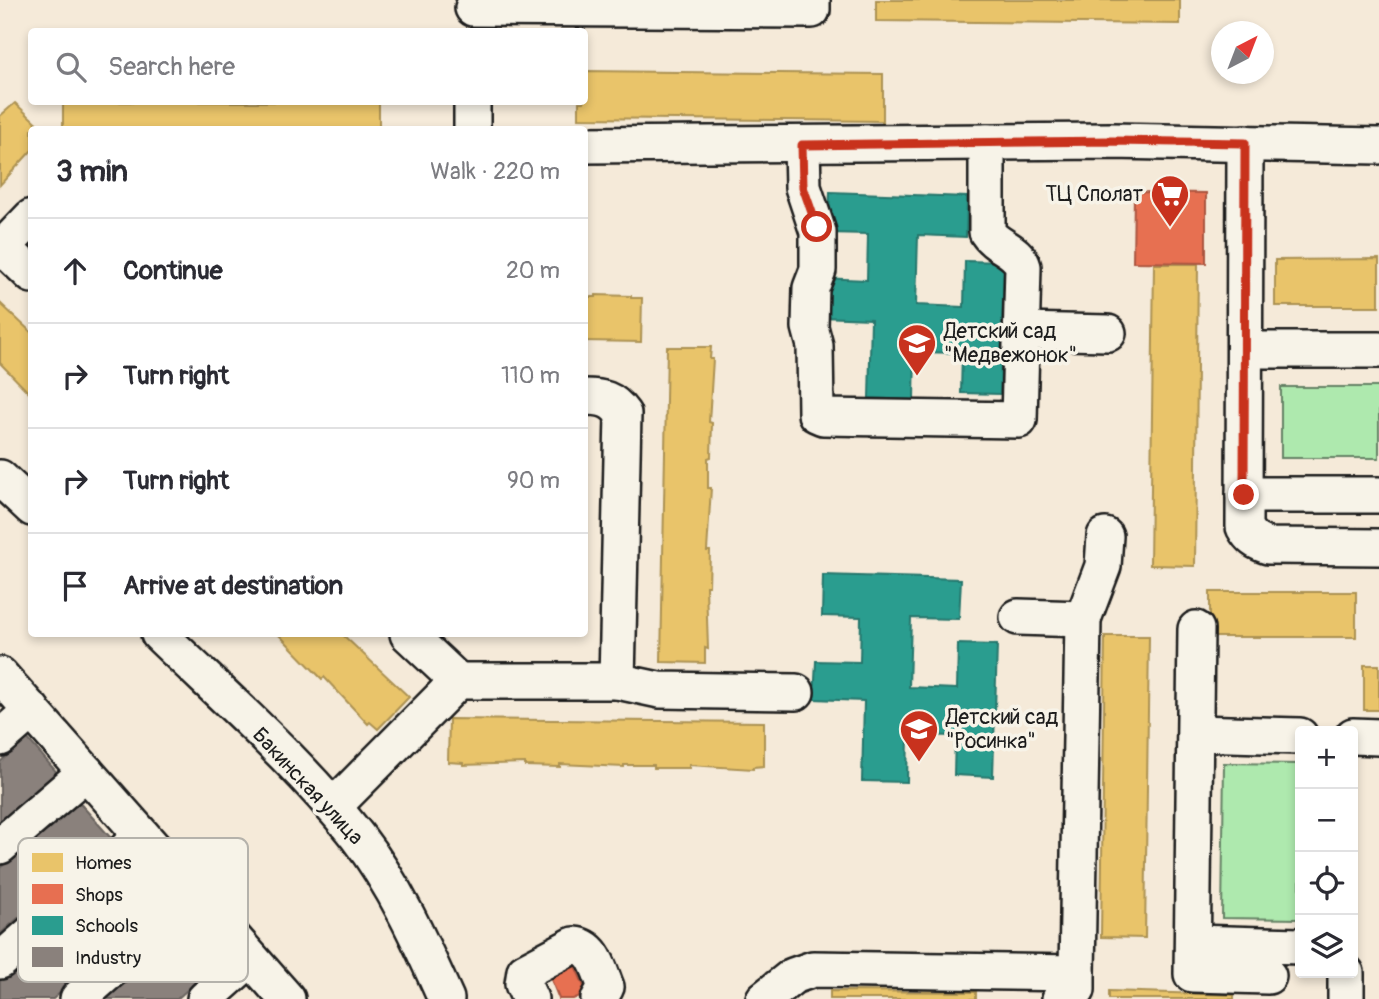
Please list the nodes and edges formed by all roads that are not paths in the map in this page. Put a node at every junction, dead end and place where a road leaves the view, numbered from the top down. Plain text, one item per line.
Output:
1 (812, 0) edge
2 (612, 4) edge
3 (472, 13) edge
4 (472, 105) edge
5 (472, 126) edge
6 (987, 142) junction
7 (1245, 143) junction
8 (588, 145) edge
9 (802, 145) junction
10 (1379, 146) edge
11 (28, 221) edge
12 (28, 271) edge
13 (1021, 331) junction
14 (1108, 333) dead end
15 (1245, 350) junction
16 (1379, 350) edge
17 (588, 397) edge
18 (0, 478) edge
19 (1244, 495) junction
20 (1379, 495) edge
21 (28, 504) edge
22 (1105, 536) dead end
23 (1379, 547) edge
24 (1017, 617) dead end
25 (1083, 619) junction
26 (1196, 629) dead end
27 (162, 637) edge
28 (411, 637) edge
29 (0, 675) edge
30 (458, 681) junction
31 (617, 681) junction
32 (796, 692) dead end
33 (32, 710) junction
34 (1196, 733) junction
35 (1295, 736) edge
36 (1358, 736) edge
37 (1379, 737) edge
38 (0, 738) edge
39 (86, 772) junction
40 (332, 807) junction
41 (142, 836) joint
42 (140, 838) edge
43 (0, 846) edge
44 (18, 945) edge
45 (248, 957) edge
46 (250, 959) joint
47 (0, 961) edge
48 (1276, 967) edge
49 (1346, 978) edge
50 (97, 982) edge
51 (224, 982) edge
52 (1072, 990) edge
53 (78, 999) edge
54 (205, 999) edge
55 (287, 999) edge
56 (446, 999) edge
57 (530, 999) edge
58 (600, 999) edge
59 (764, 999) edge
60 (1346, 999) edge

1 - 2 street
2 - 3 street
4 - 5 street
6 - 7 street
6 - 9 street
6 - 13 street
7 - 10 street
7 - 15 street
8 - 9 street
9 - 13 street
11 - 12 street
13 - 14 street
15 - 16 street
15 - 19 street
17 - 31 street
18 - 21 street
19 - 20 street
19 - 23 street
22 - 25 street
24 - 25 street
25 - 52 street
26 - 34 street
27 - 40 street, Бакинская улица
28 - 30 street
29 - 33 street
30 - 31 street
30 - 40 street
31 - 32 street
33 - 38 street
33 - 39 street
34 - 35 street
34 - 48 street
36 - 37 street
39 - 41 street
39 - 43 street
40 - 56 street, Бакинская улица
41 - 42 street
44 - 47 street
45 - 46 street
46 - 55 street
49 - 60 street
50 - 53 street
51 - 54 street
52 - 59 street
57 - 58 street

